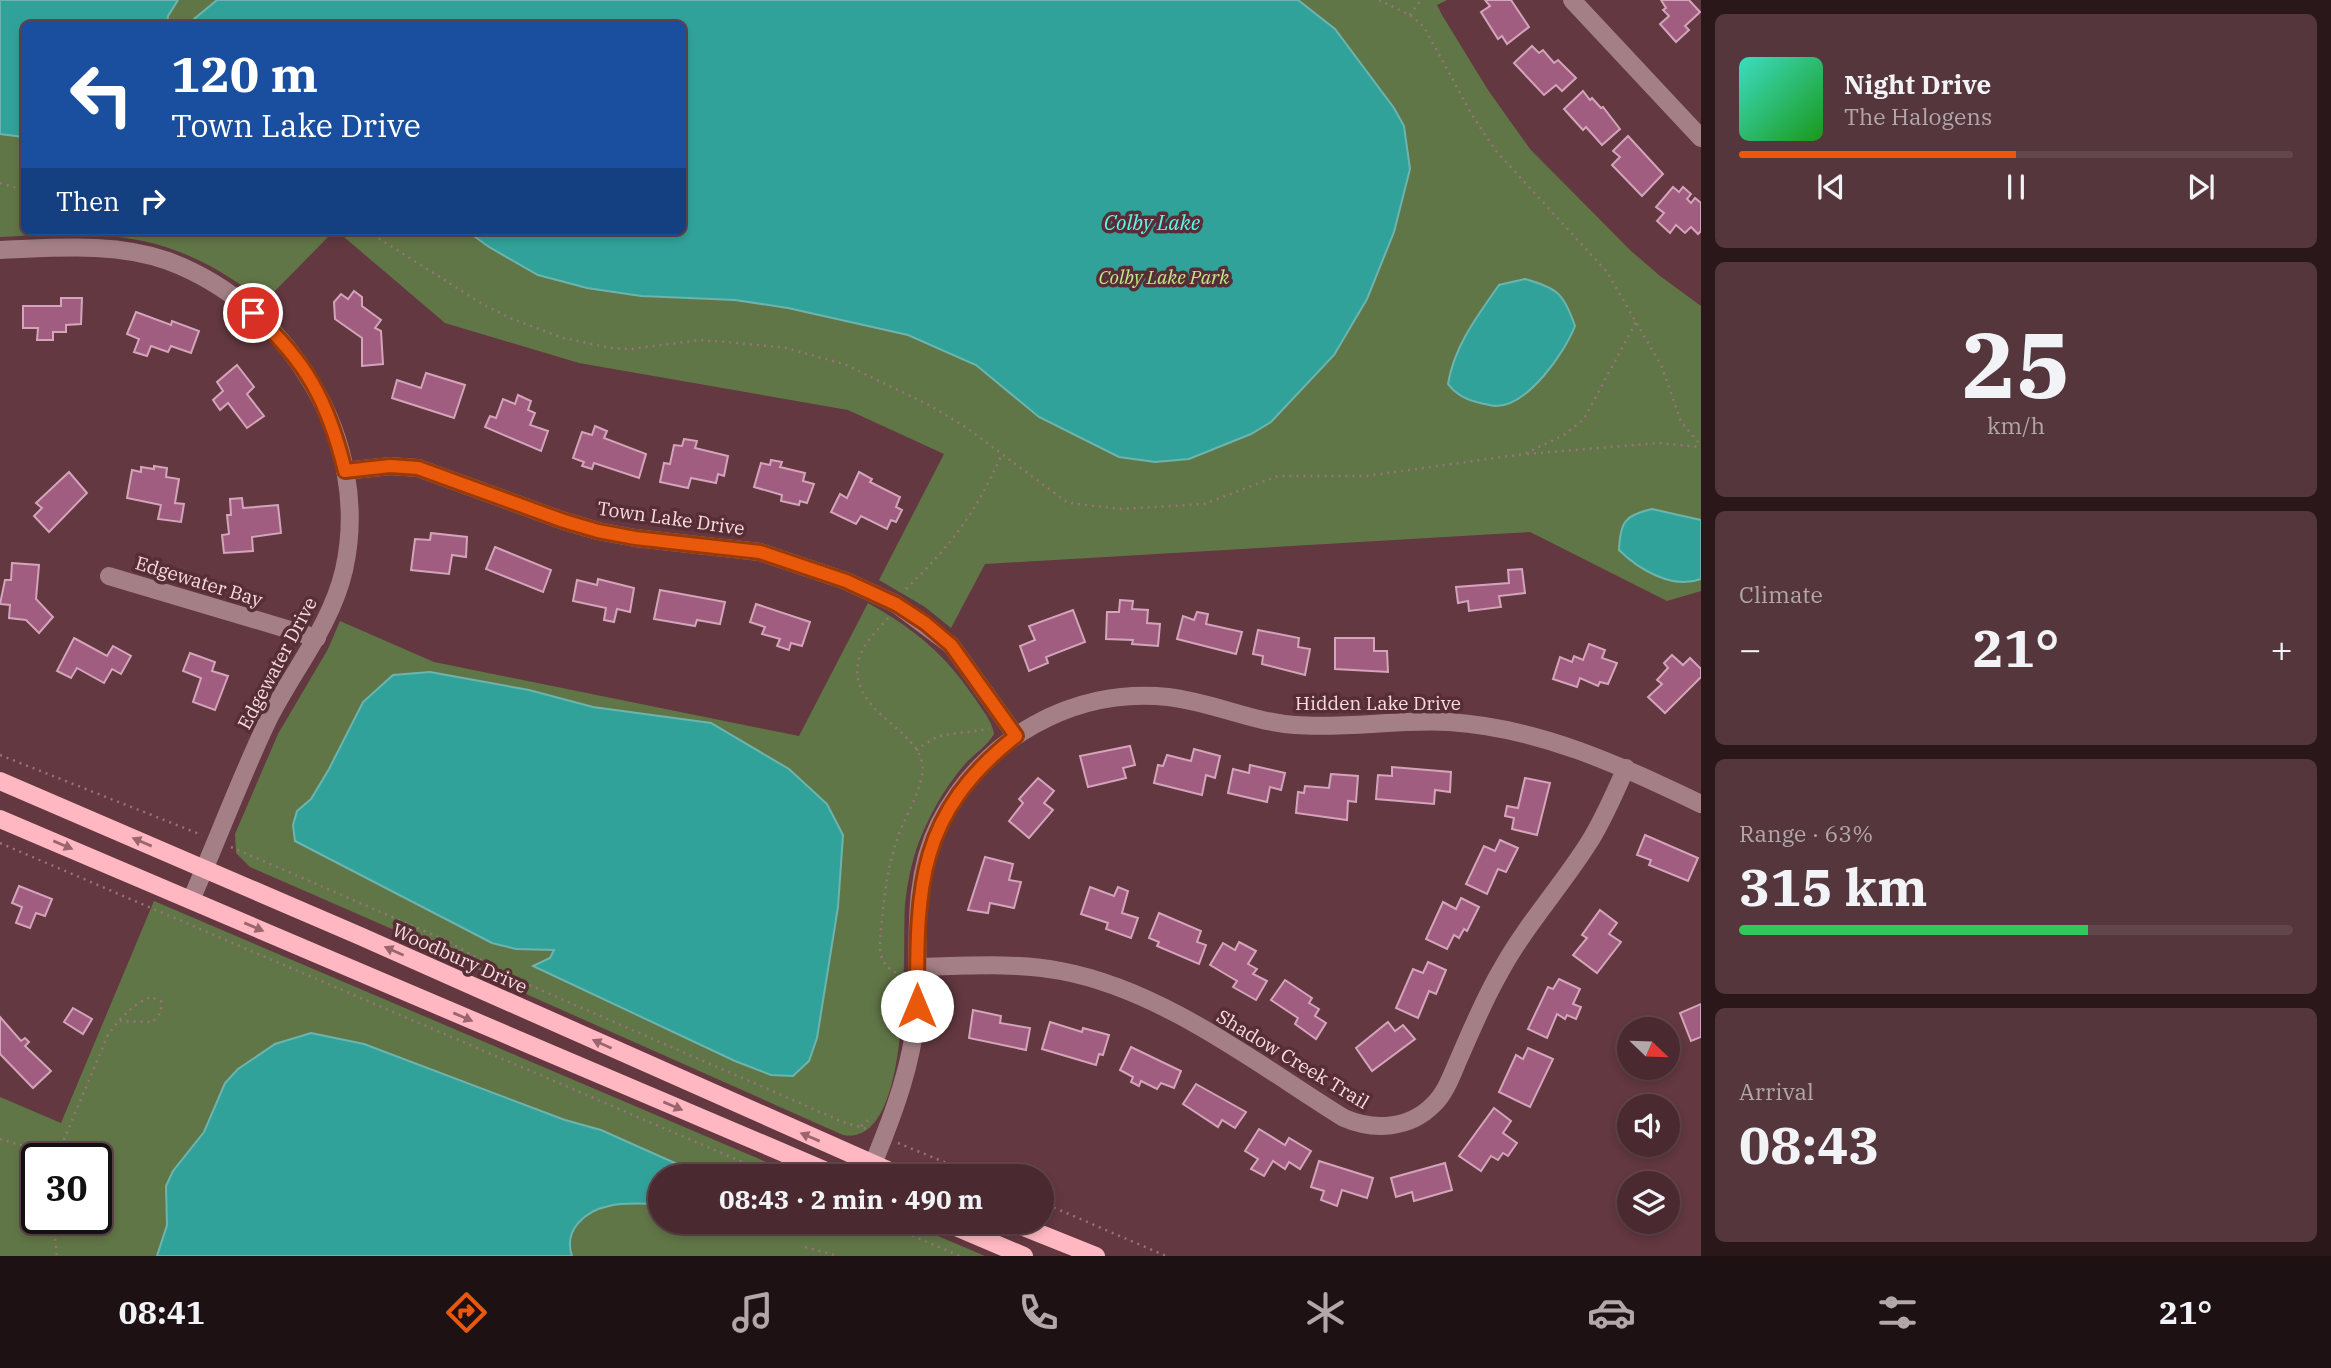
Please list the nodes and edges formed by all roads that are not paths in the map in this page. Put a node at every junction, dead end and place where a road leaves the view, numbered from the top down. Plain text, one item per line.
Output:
1 (1572, 0) edge
2 (1701, 138) edge
3 (0, 250) edge
4 (345, 471) junction
5 (109, 576) dead end
6 (317, 638) junction
7 (1016, 736) junction
8 (1626, 768) junction
9 (0, 781) edge
10 (1701, 804) edge
11 (0, 819) edge
12 (205, 868) junction
13 (191, 900) junction
14 (917, 971) junction
15 (810, 1164) edge
16 (873, 1164) joint
17 (972, 1234) edge
18 (1041, 1234) edge
19 (1024, 1256) edge
20 (1096, 1256) edge

1 - 2 street
3 - 4 street, Edgewater Drive
4 - 6 street, Edgewater Drive
4 - 7 street, Town Lake Drive
5 - 6 street, Edgewater Bay
6 - 12 street, Edgewater Drive
7 - 8 street, Hidden Lake Drive
7 - 14 street, Hidden Lake Drive
8 - 10 street, Hidden Lake Drive
8 - 14 street, Shadow Creek Trail
12 -> 9 main road, Woodbury Drive
11 -> 13 main road
12 - 13 street, Edgewater Drive
16 -> 12 main road, Woodbury Drive
13 -> 15 main road
14 - 16 street, Hidden Lake Drive
17 - 19 main road
18 - 20 main road

